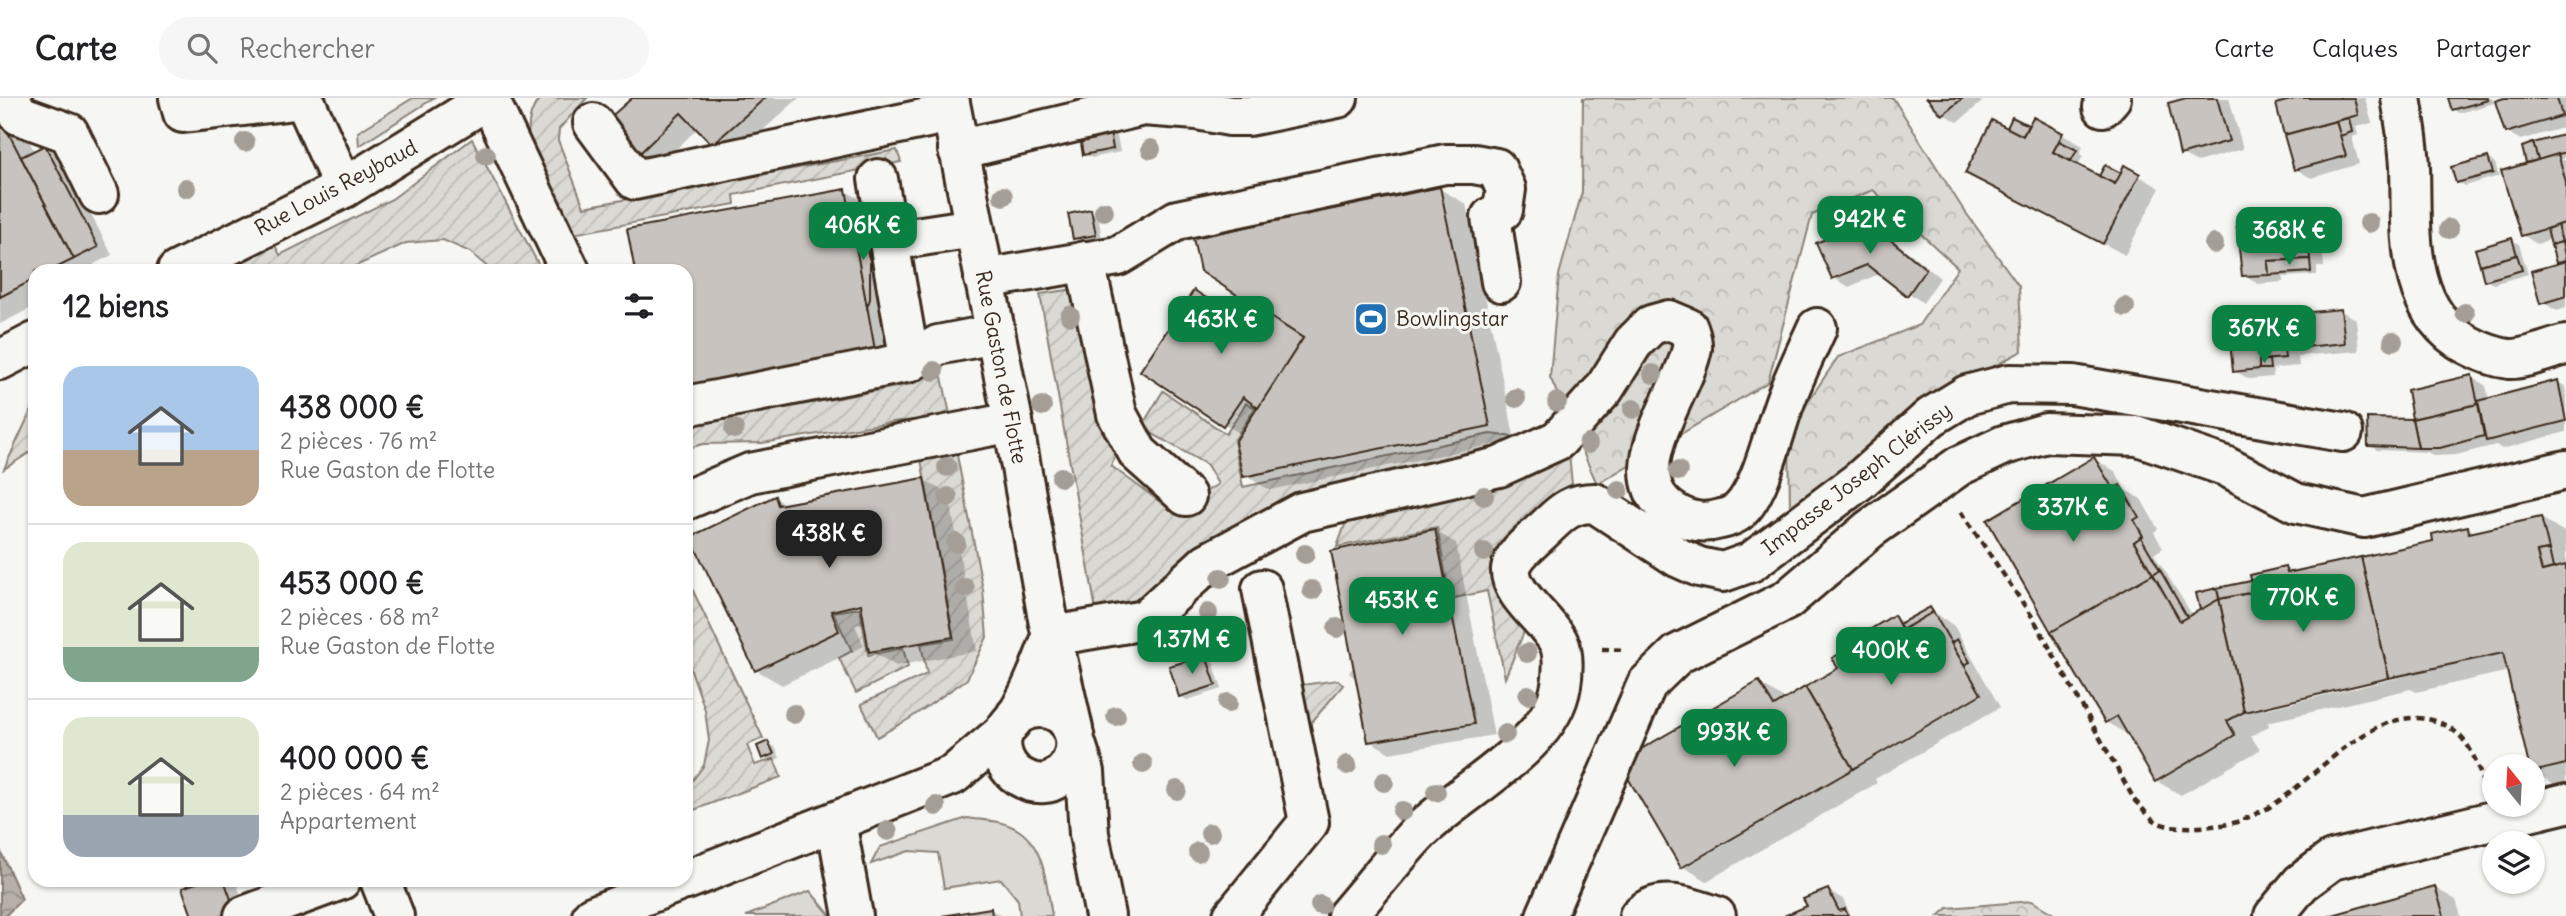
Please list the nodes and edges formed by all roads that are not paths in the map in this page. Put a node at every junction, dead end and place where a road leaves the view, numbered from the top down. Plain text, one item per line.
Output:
1 (10, 98) edge
2 (179, 98) edge
3 (305, 98) edge
4 (1338, 98) edge
5 (2401, 98) edge
6 (489, 99) edge
7 (953, 120) edge
8 (593, 123) dead end
9 (878, 179) dead end
10 (344, 188) junction
11 (99, 194) dead end
12 (974, 228) junction
13 (889, 241) junction
14 (1085, 261) junction
15 (191, 264) edge
16 (567, 264) edge
17 (984, 279) junction
18 (1501, 282) dead end
19 (1817, 328) dead end
20 (995, 334) junction
21 (2566, 345) edge
22 (28, 346) edge
23 (0, 360) edge
24 (910, 362) junction
25 (693, 405) edge
26 (1013, 422) junction
27 (2343, 432) dead end
28 (2566, 470) edge
29 (1186, 496) dead end
30 (693, 497) edge
31 (1262, 589) dead end
32 (1052, 636) junction
33 (1010, 724) junction
34 (1075, 738) junction
35 (953, 775) junction
36 (1028, 781) junction
37 (2566, 803) edge
38 (836, 821) junction
39 (1089, 834) junction
40 (693, 877) edge
41 (322, 887) edge
42 (383, 887) edge
43 (670, 887) edge
44 (616, 912) edge
45 (244, 916) edge
46 (394, 916) edge
47 (853, 916) edge
48 (1105, 916) edge
49 (1233, 916) edge
50 (1347, 916) edge
51 (1546, 916) edge
52 (1639, 916) edge
53 (1716, 916) edge
54 (2274, 916) edge

1 - 11 street
2 - 3 street
3 - 10 street
4 - 7 street
5 - 21 street
6 - 10 street, Rue Louis Reybaud
6 - 16 street
7 - 8 street
7 - 12 street, Rue Gaston de Flotte
9 - 13 street
10 - 15 street, Rue Louis Reybaud
12 - 13 street
12 - 17 street, Rue Gaston de Flotte
13 - 24 street
14 - 17 street
14 - 18 street
14 - 29 street
17 - 20 street, Rue Gaston de Flotte
19 - 32 street
20 - 24 street
20 - 26 street, Rue Gaston de Flotte
22 - 23 street
24 - 25 street
26 - 30 street
26 - 32 street, Rue Gaston de Flotte
27 - 50 street, Impasse Joseph Clérissy
28 - 51 street
31 - 49 street
32 - 33 street, Rue Gaston de Flotte
32 - 34 street, Rue Gaston de Flotte
33 - 34 street
33 - 35 street, Rue Gaston de Flotte
33 - 36 street
34 - 36 street, Rue Gaston de Flotte
34 - 39 street
35 - 36 street, Rue Gaston de Flotte
35 - 38 street, Rue Gaston de Flotte
36 - 39 street
37 - 54 street
38 - 40 street, Rue Gaston de Flotte
38 - 47 street
39 - 48 street
41 - 45 street
42 - 46 street
43 - 44 street, Rue Gaston de Flotte
52 - 53 street

